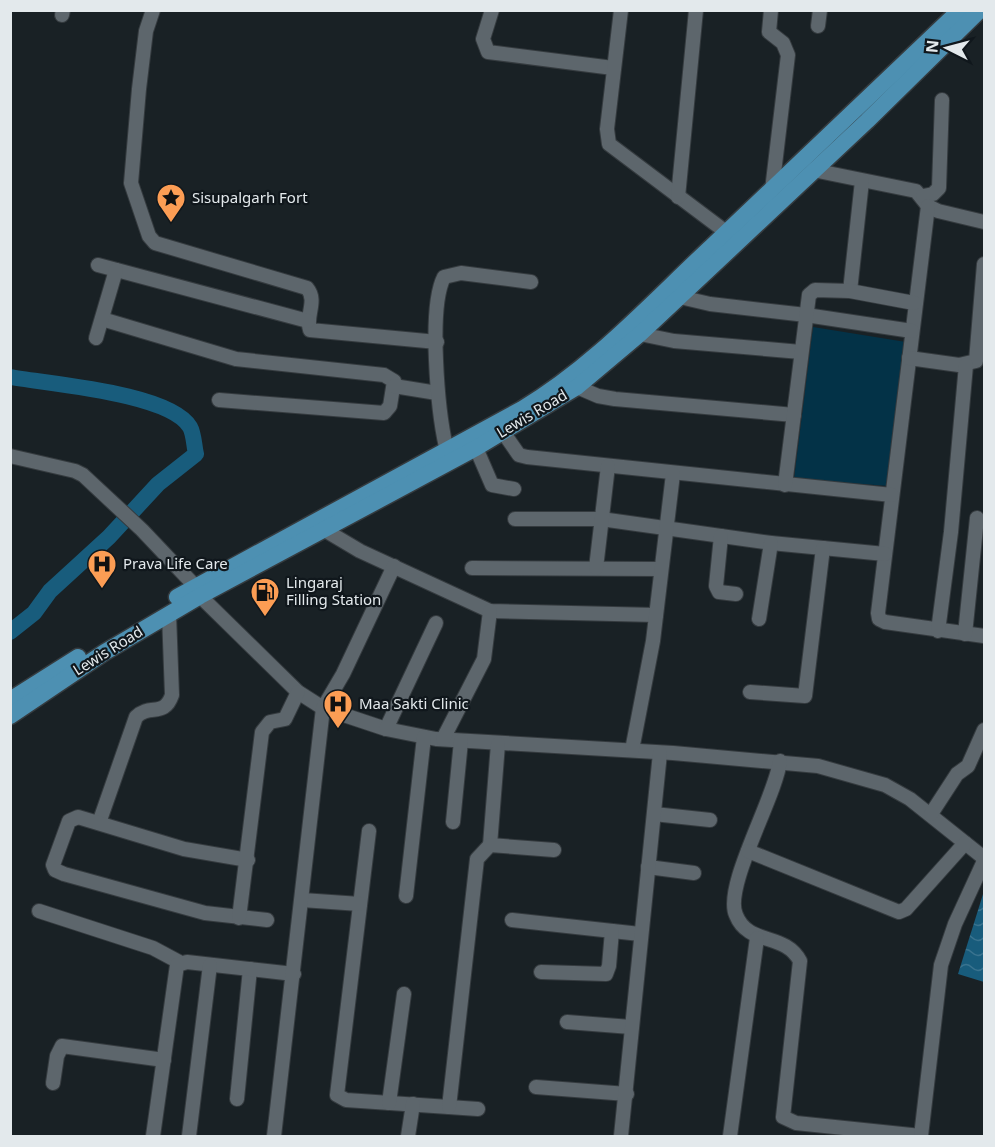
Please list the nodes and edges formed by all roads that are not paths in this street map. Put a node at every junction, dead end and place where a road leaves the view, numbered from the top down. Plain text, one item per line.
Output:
1 (153, 10) edge
2 (492, 10) edge
3 (621, 10) edge
4 (696, 10) edge
5 (771, 10) edge
6 (820, 10) edge
7 (960, 10) edge
8 (980, 10) edge
9 (818, 26) dead end
10 (614, 68) junction
11 (942, 100) dead end
12 (862, 115) junction
13 (813, 170) junction
14 (862, 181) junction
15 (772, 190) junction
16 (678, 197) junction
17 (925, 201) junction
18 (984, 222) edge
19 (726, 232) junction
20 (984, 264) edge
21 (98, 265) dead end
22 (116, 270) junction
23 (984, 270) edge
24 (531, 282) dead end
25 (850, 291) junction
26 (680, 297) junction
27 (914, 303) junction
28 (983, 314) edge
29 (806, 315) junction
30 (102, 319) junction
31 (308, 321) junction
32 (912, 331) junction
33 (640, 334) junction
34 (96, 338) dead end
35 (437, 342) junction
36 (982, 350) edge
37 (801, 352) junction
38 (909, 358) junction
39 (966, 365) junction
40 (394, 386) junction
41 (577, 387) junction
42 (437, 393) junction
43 (219, 400) dead end
44 (794, 415) junction
45 (503, 432) junction
46 (446, 447) junction
47 (476, 448) junction
48 (10, 456) edge
49 (608, 466) junction
50 (673, 474) junction
51 (785, 485) junction
52 (514, 489) dead end
53 (892, 495) junction
54 (977, 518) dead end
55 (515, 519) dead end
56 (601, 519) junction
57 (665, 529) junction
58 (323, 530) junction
59 (721, 536) junction
60 (771, 543) junction
61 (823, 548) junction
62 (266, 553) junction
63 (885, 554) junction
64 (394, 566) junction
65 (472, 567) dead end
66 (596, 568) junction
67 (660, 569) junction
68 (198, 591) junction
69 (736, 594) dead end
70 (490, 611) junction
71 (169, 614) junction
72 (656, 615) junction
73 (759, 619) dead end
74 (436, 623) dead end
75 (938, 632) junction
76 (965, 634) junction
77 (984, 636) edge
78 (298, 692) junction
79 (750, 692) dead end
80 (10, 700) edge
81 (323, 708) junction
82 (10, 716) edge
83 (386, 729) junction
84 (984, 730) edge
85 (424, 737) junction
86 (443, 739) junction
87 (461, 741) junction
88 (498, 744) junction
89 (632, 750) junction
90 (660, 753) junction
91 (780, 761) junction
92 (654, 814) junction
93 (931, 814) junction
94 (710, 820) dead end
95 (453, 822) dead end
96 (99, 823) junction
97 (369, 831) dead end
98 (965, 843) junction
99 (490, 845) junction
100 (554, 850) dead end
101 (748, 851) junction
102 (248, 860) junction
103 (984, 860) edge
104 (648, 867) junction
105 (694, 873) dead end
106 (406, 896) dead end
107 (302, 900) junction
108 (360, 904) junction
109 (39, 911) dead end
110 (239, 918) junction
111 (267, 920) dead end
112 (512, 920) dead end
113 (612, 931) junction
114 (640, 934) junction
115 (757, 938) junction
116 (181, 963) junction
117 (210, 964) junction
118 (250, 969) junction
119 (541, 972) dead end
120 (294, 974) junction
121 (404, 994) dead end
122 (567, 1022) dead end
123 (631, 1027) junction
124 (164, 1060) junction
125 (53, 1083) dead end
126 (536, 1087) dead end
127 (627, 1094) junction
128 (237, 1099) dead end
129 (389, 1103) junction
130 (413, 1104) junction
131 (449, 1107) junction
132 (478, 1110) dead end
133 (921, 1136) edge
134 (153, 1137) edge
135 (189, 1137) edge
136 (274, 1137) edge
137 (408, 1137) edge
138 (621, 1137) edge
139 (730, 1137) edge

1 - 31 street
2 - 10 street
3 - 10 street
4 - 16 street
5 - 15 street
6 - 9 street
7 - 12 main road, Lewis Road
8 - 12 main road, Lewis Road
10 - 16 street
11 - 17 street
12 - 13 main road, Lewis Road
12 - 15 main road, Lewis Road
13 - 14 street
13 - 26 main road, Lewis Road
14 - 17 street
14 - 25 street
15 - 19 main road, Lewis Road
16 - 19 street
17 - 18 street
17 - 27 street
19 - 46 main road, Lewis Road
20 - 23 street
21 - 22 street
22 - 30 street
22 - 31 street
23 - 28 street
24 - 35 street
25 - 27 street
25 - 29 street
26 - 29 street
26 - 33 main road, Lewis Road
27 - 32 street
28 - 36 street
29 - 32 street
29 - 37 street
30 - 34 street
30 - 40 street
31 - 35 street
32 - 38 street
33 - 37 street
33 - 41 main road, Lewis Road
35 - 42 street
36 - 39 street
37 - 44 street
38 - 39 street
38 - 53 street
39 - 75 street
40 - 42 street
40 - 43 street
41 - 44 street
41 - 45 main road, Lewis Road
42 - 46 street
44 - 51 street
45 - 47 main road, Lewis Road
45 - 49 street
46 - 62 main road, Lewis Road
47 - 52 street
47 - 58 main road, Lewis Road
48 - 68 street
49 - 50 street
49 - 56 street
50 - 51 street
50 - 57 street
51 - 53 street
53 - 63 street
54 - 76 street
55 - 56 street
56 - 57 street
56 - 66 street
57 - 59 street
57 - 67 street
58 - 62 main road, Lewis Road
58 - 64 street
59 - 60 street
59 - 69 street
60 - 61 street
60 - 73 street
61 - 63 street
61 - 79 street
62 - 68 main road, Lewis Road
63 - 75 street
64 - 70 street
64 - 81 street
65 - 66 street
66 - 67 street
67 - 72 street
68 - 71 main road, Lewis Road
68 - 78 street
68 - 80 main road, Lewis Road
70 - 72 street
70 - 86 street
71 - 82 main road, Lewis Road
71 - 96 street
72 - 89 street
74 - 83 street
75 - 76 street
76 - 77 street
78 - 81 street
78 - 102 street
81 - 83 street
81 - 107 street
83 - 85 street
84 - 93 street
85 - 86 street
85 - 106 street
86 - 87 street
87 - 88 street
87 - 95 street
88 - 89 street
88 - 99 street
89 - 90 street
90 - 91 street
90 - 92 street
91 - 93 street
91 - 101 street
92 - 94 street
92 - 104 street
93 - 98 street
96 - 102 street
96 - 110 street
97 - 108 street
98 - 101 street
98 - 103 street
99 - 100 street
99 - 131 street
101 - 115 street
102 - 110 street
103 - 133 street
104 - 105 street
104 - 114 street
107 - 108 street
107 - 120 street
108 - 129 street
109 - 116 street
110 - 111 street
112 - 113 street
113 - 114 street
113 - 119 street
114 - 123 street
115 - 133 street
115 - 139 street
116 - 117 street
116 - 124 street
117 - 118 street
117 - 135 street
118 - 120 street
118 - 128 street
120 - 136 street
121 - 129 street
122 - 123 street
123 - 127 street
124 - 125 street
124 - 134 street
126 - 127 street
127 - 138 street
129 - 130 street
130 - 131 street
130 - 137 street
131 - 132 street

